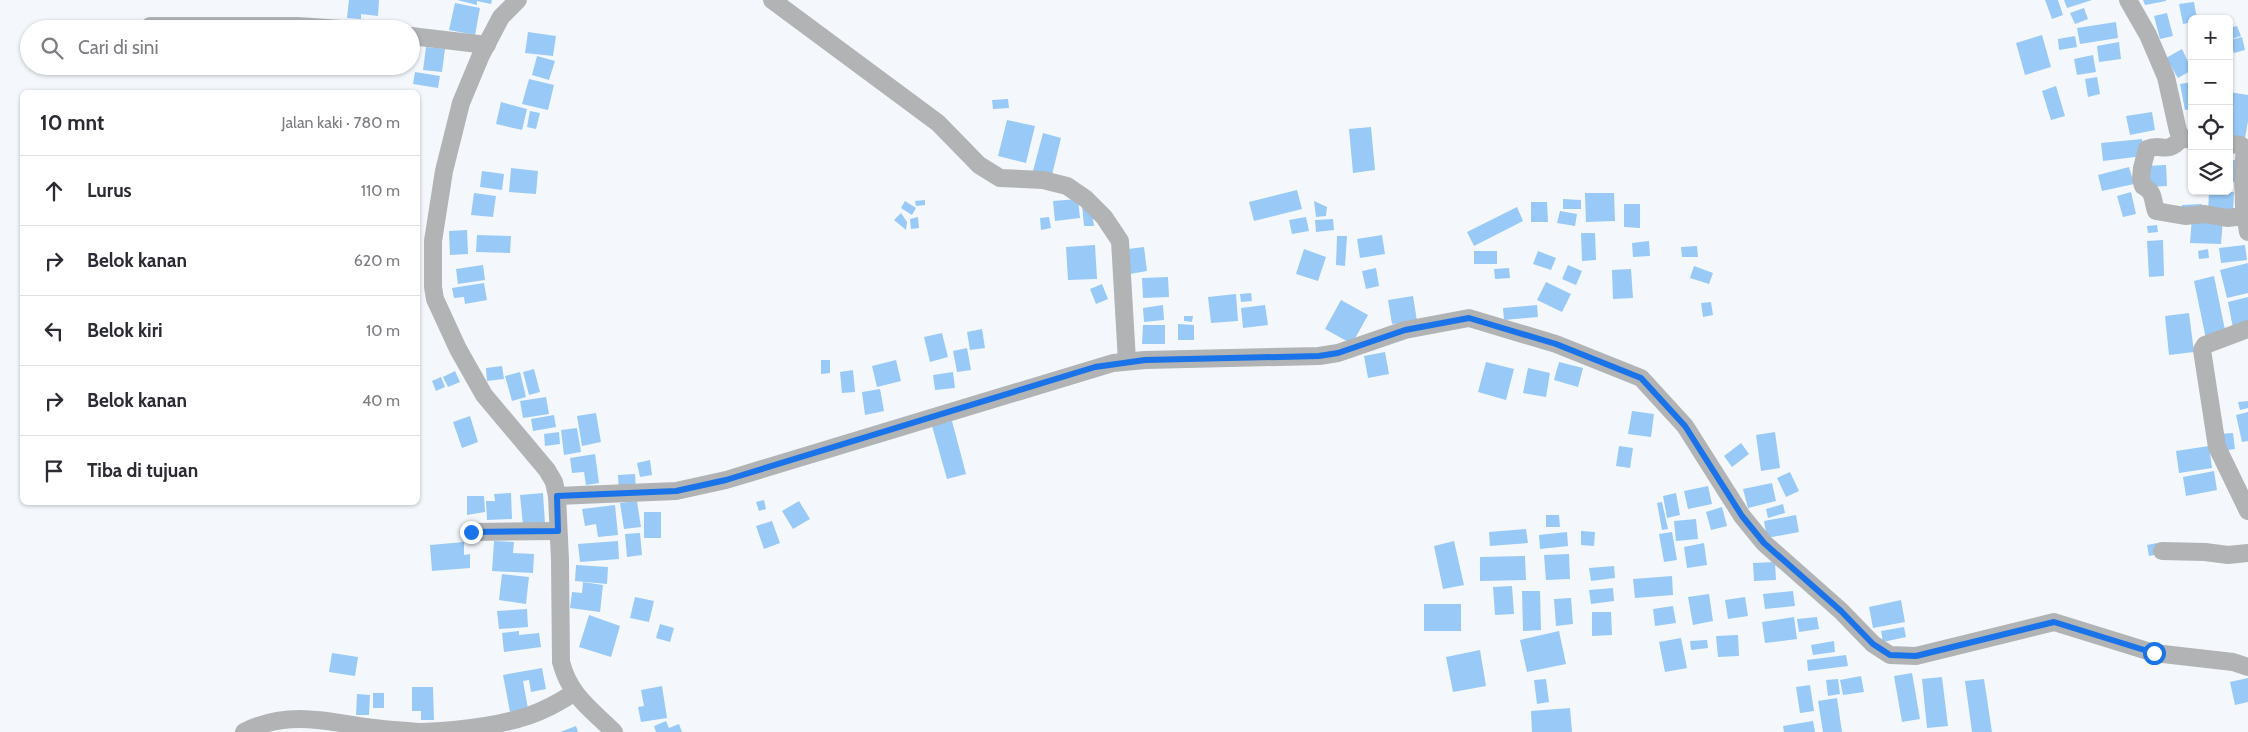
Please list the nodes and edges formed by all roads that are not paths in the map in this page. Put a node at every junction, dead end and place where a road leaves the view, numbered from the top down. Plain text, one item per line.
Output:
1 (518, 0) edge
2 (772, 0) edge
3 (2128, 0) edge
4 (420, 37) edge
5 (487, 45) junction
6 (2187, 139) edge
7 (2233, 144) edge
8 (2247, 224) edge
9 (2248, 330) edge
10 (1126, 361) junction
11 (557, 496) junction
12 (2248, 511) edge
13 (558, 531) junction
14 (471, 532) dead end
15 (2162, 551) dead end
16 (2248, 553) edge
17 (2248, 667) edge
18 (574, 693) junction
19 (244, 732) edge
20 (420, 732) edge
21 (614, 732) edge

1 - 5 street
2 - 10 street
3 - 6 street
4 - 5 street
5 - 11 street
6 - 8 street
7 - 8 street
9 - 12 street
10 - 11 street
10 - 17 street
11 - 13 street
13 - 14 street
13 - 18 street
15 - 16 street
18 - 20 street
18 - 21 street
19 - 20 street

